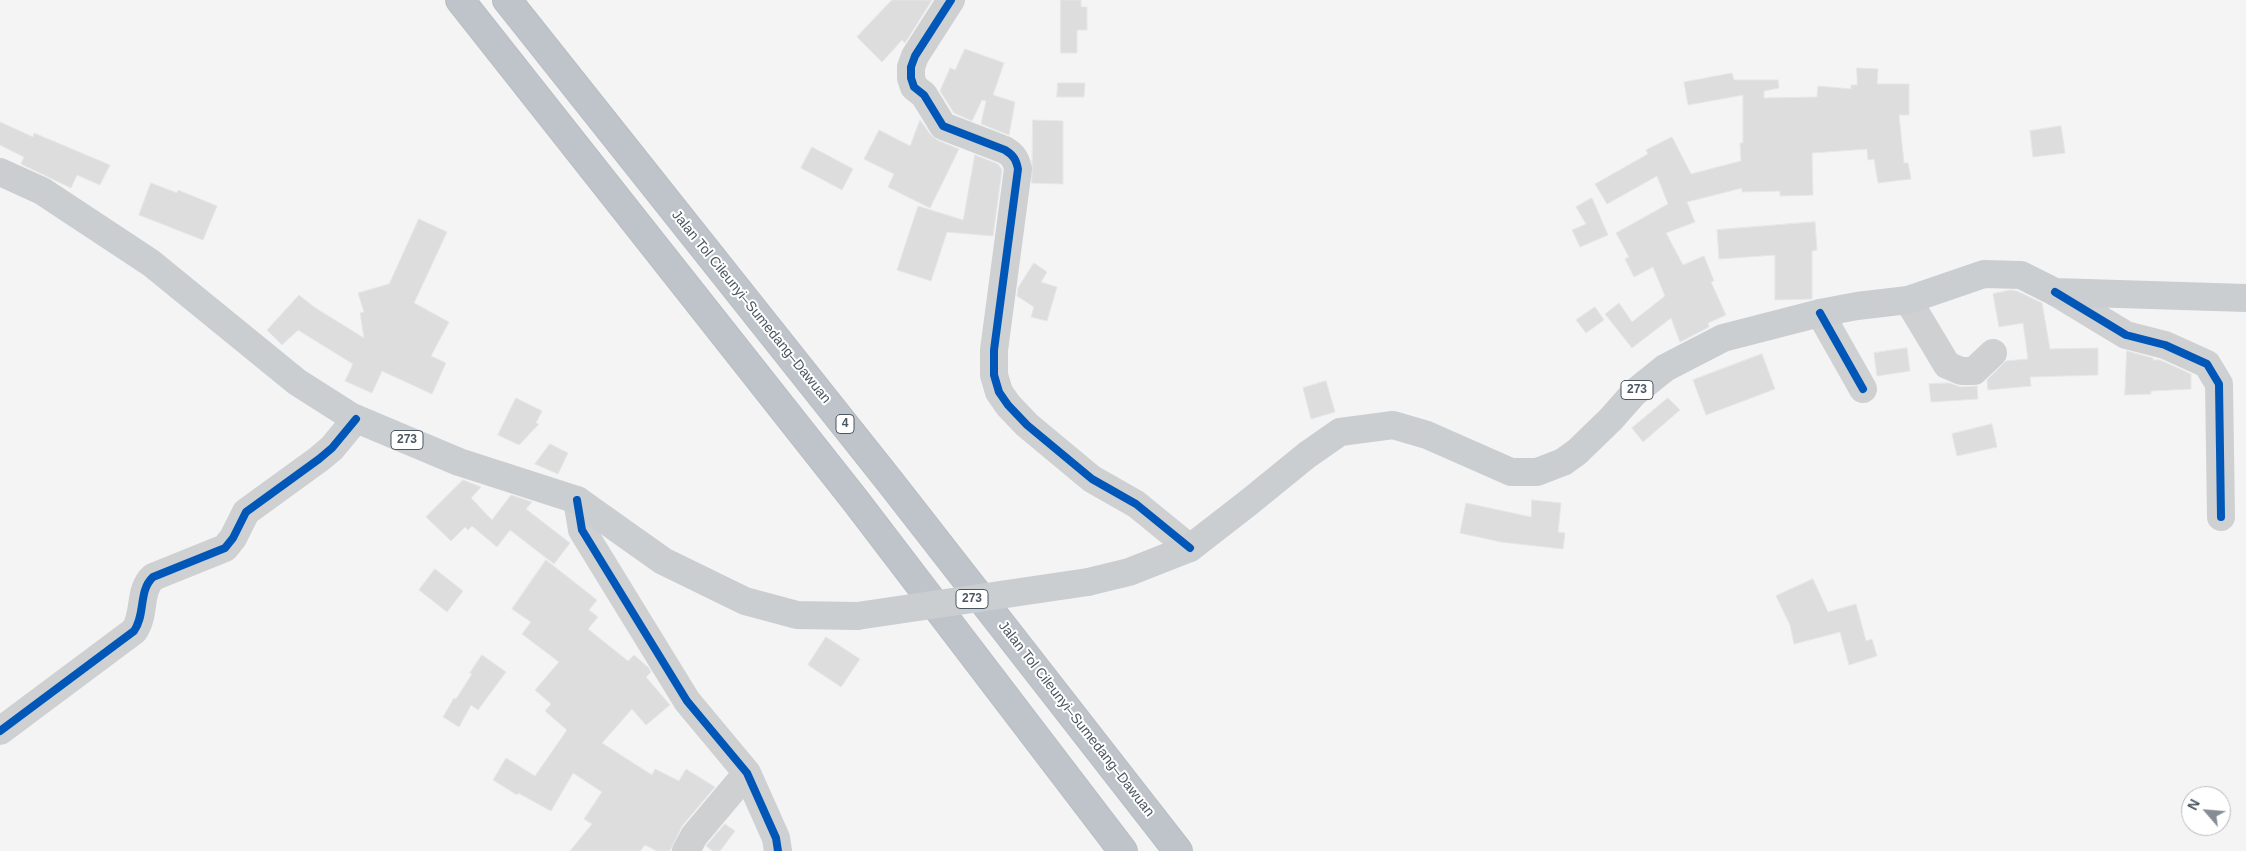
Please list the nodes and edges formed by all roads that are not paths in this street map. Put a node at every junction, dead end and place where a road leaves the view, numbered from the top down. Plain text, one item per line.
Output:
1 (460, 0) edge
2 (507, 0) edge
3 (951, 0) edge
4 (0, 172) edge
5 (2055, 292) junction
6 (2246, 298) edge
7 (1908, 300) junction
8 (1820, 313) junction
9 (1993, 353) dead end
10 (1863, 390) dead end
11 (356, 418) junction
12 (576, 500) junction
13 (2221, 517) dead end
14 (1190, 548) junction
15 (0, 731) edge
16 (747, 773) junction
17 (686, 851) edge
18 (778, 851) edge
19 (1123, 851) edge
20 (1178, 851) edge

1 - 19 highway
2 - 20 highway, Jalan Tol Cileunyi–Sumedang–Dawuan / 4
3 - 14 street
4 - 11 main road, 273
5 - 6 main road, 273
5 - 7 main road, 273
5 - 13 street
7 - 8 main road, 273
7 - 9 street
8 - 10 street
8 - 14 main road, 273
11 - 12 main road, 273
11 - 15 street
12 - 14 main road, 273, bridge
12 - 16 street
16 - 17 street
16 - 18 street

